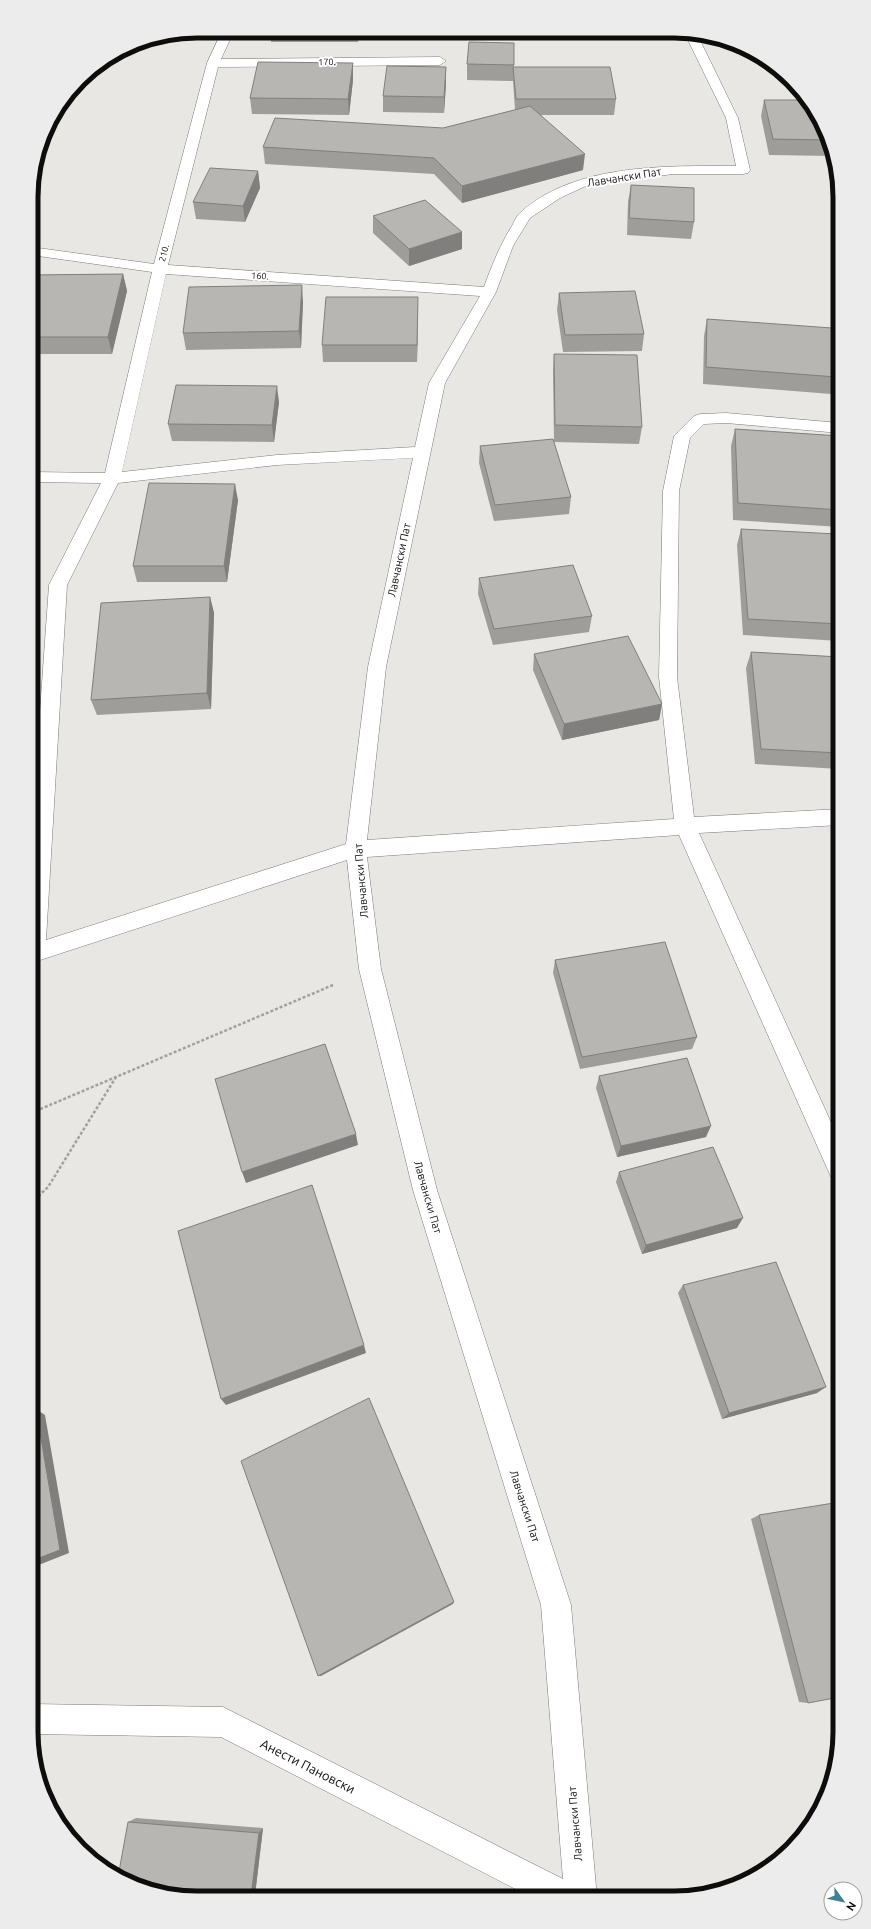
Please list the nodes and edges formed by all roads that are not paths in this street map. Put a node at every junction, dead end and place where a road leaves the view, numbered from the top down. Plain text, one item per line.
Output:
1 (225, 38) edge
2 (693, 39) edge
3 (440, 61) dead end
4 (213, 63) junction
5 (38, 252) edge
6 (160, 269) junction
7 (489, 292) junction
8 (833, 427) edge
9 (421, 452) junction
10 (38, 476) edge
11 (112, 478) junction
12 (833, 817) edge
13 (685, 826) junction
14 (356, 849) junction
15 (38, 879) edge
16 (38, 951) edge
17 (833, 1154) edge
18 (38, 1718) edge
19 (553, 1891) edge
20 (580, 1891) edge

1 - 4 street, 210.
2 - 7 street, Лавчански Пат
3 - 4 street, 170.
4 - 6 street, 210.
5 - 6 street, 160.
6 - 7 street, 160.
6 - 11 street, 210.
7 - 9 street, Лавчански Пат
8 - 13 street
9 - 11 street
9 - 14 street, Лавчански Пат
10 - 11 street
11 - 15 street, 210.
12 - 13 street
13 - 14 street
13 - 17 street
14 - 16 street
14 - 20 street, Лавчански Пат
18 - 19 street, Анести Пановски

